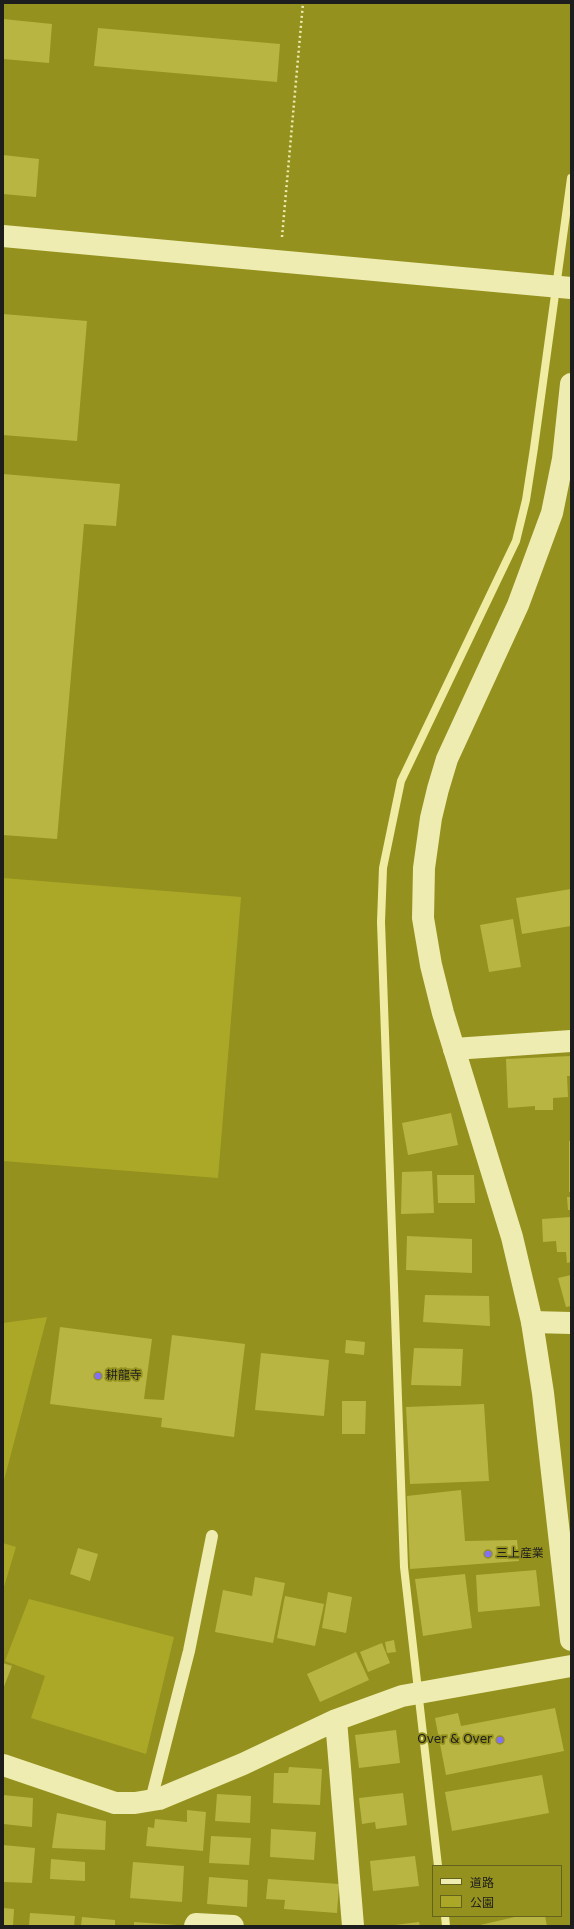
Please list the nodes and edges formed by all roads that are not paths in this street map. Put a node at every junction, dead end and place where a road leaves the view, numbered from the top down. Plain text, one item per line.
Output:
1 (3, 236) edge
2 (563, 287) edge
3 (571, 384) edge
4 (571, 1041) edge
5 (454, 1049) junction
6 (532, 1322) junction
7 (571, 1323) edge
8 (212, 1536) dead end
9 (567, 1562) edge
10 (571, 1640) edge
11 (571, 1666) edge
12 (336, 1720) junction
13 (3, 1765) edge
14 (151, 1800) junction
15 (195, 1926) edge
16 (233, 1926) edge
17 (353, 1926) edge

1 - 2 street
3 - 5 street
4 - 5 street
5 - 6 street
6 - 7 street
6 - 9 street
8 - 14 lane
9 - 10 street
11 - 12 street
12 - 14 street
12 - 17 street
13 - 14 street
15 - 16 street

